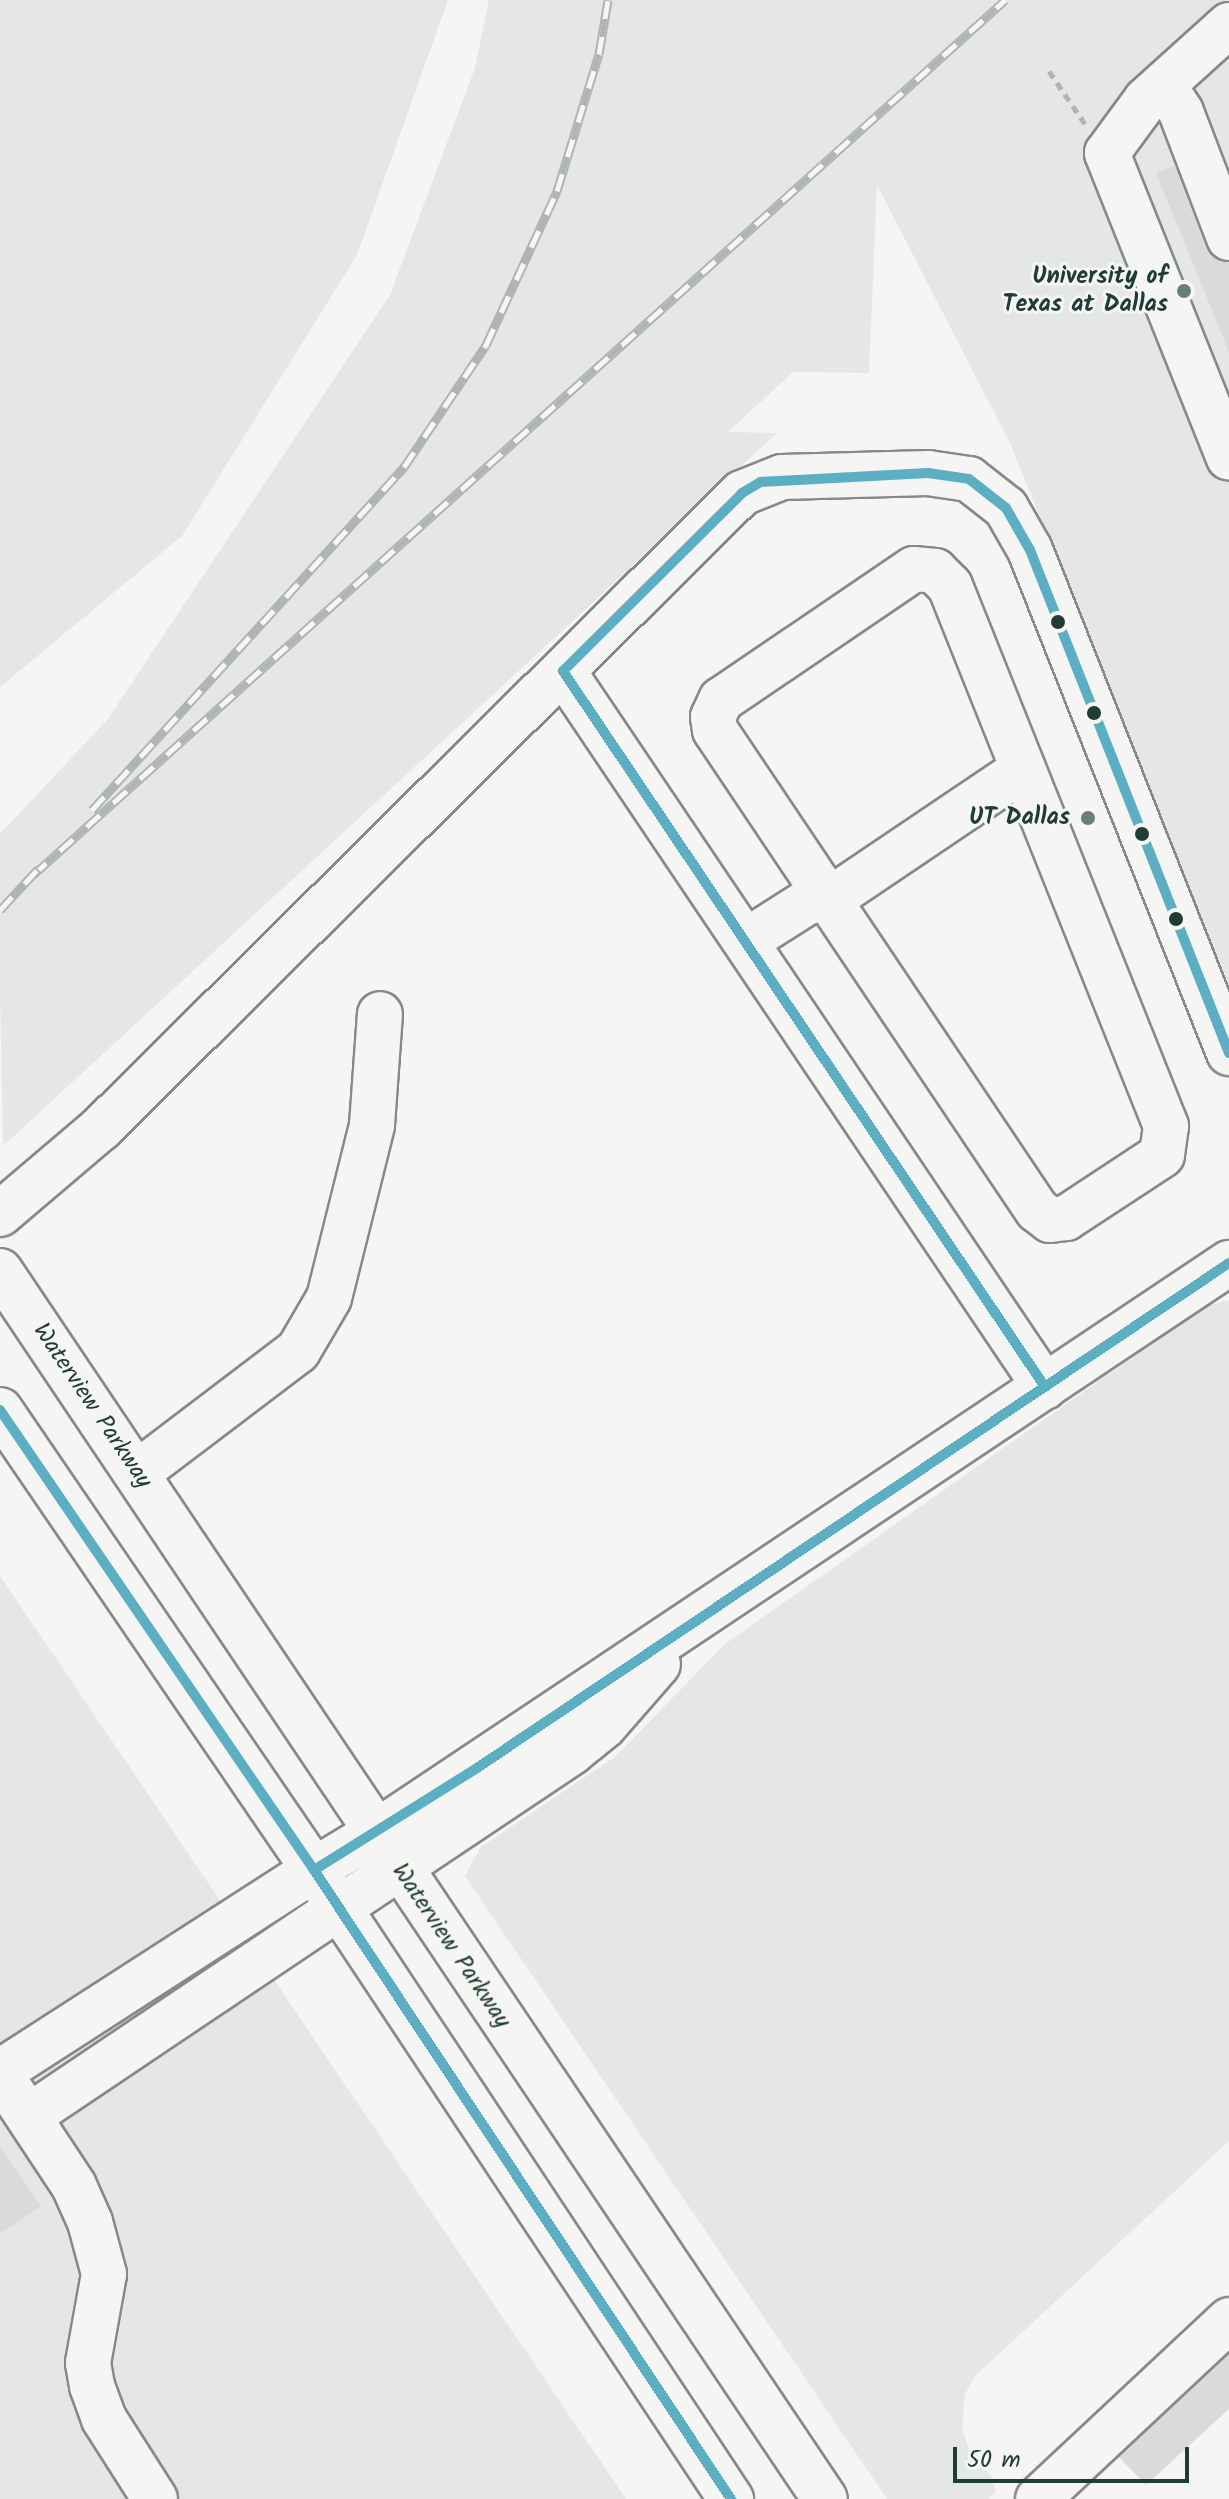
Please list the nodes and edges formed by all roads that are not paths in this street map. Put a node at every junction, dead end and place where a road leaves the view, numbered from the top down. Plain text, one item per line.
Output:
1 (1229, 25) edge
2 (1154, 92) junction
3 (1221, 194) edge
4 (1229, 238) edge
5 (1229, 458) edge
6 (563, 671) junction
7 (1023, 769) junction
8 (829, 900) junction
9 (752, 950) junction
10 (380, 1014) dead end
11 (1229, 1053) edge
12 (0, 1214) edge
13 (1229, 1263) edge
14 (0, 1271) edge
15 (1045, 1387) junction
16 (0, 1410) edge
17 (137, 1473) junction
18 (387, 1850) junction
19 (314, 1870) junction
20 (339, 1908) junction
21 (0, 2073) edge
22 (29, 2116) junction
23 (1229, 2320) edge
24 (155, 2499) edge
25 (731, 2499) edge
26 (825, 2499) edge
27 (1038, 2499) edge

1 - 2 main road
2 - 3 main road
2 - 5 main road
3 - 4 main road
6 - 9 main road
6 - 11 main road
6 - 12 main road
7 - 8 main road
7 - 8 main road
7 - 8 main road
8 - 9 main road
9 - 15 main road
10 - 17 main road
13 - 15 main road
14 - 17 main road, Waterview Parkway
15 - 18 main road
16 - 19 main road
17 - 18 main road, Waterview Parkway
18 - 19 main road
18 - 20 main road
18 - 26 main road, Waterview Parkway
19 - 20 main road
19 - 21 main road
20 - 22 main road
20 - 25 main road
21 - 22 main road
22 - 24 main road
23 - 27 main road

